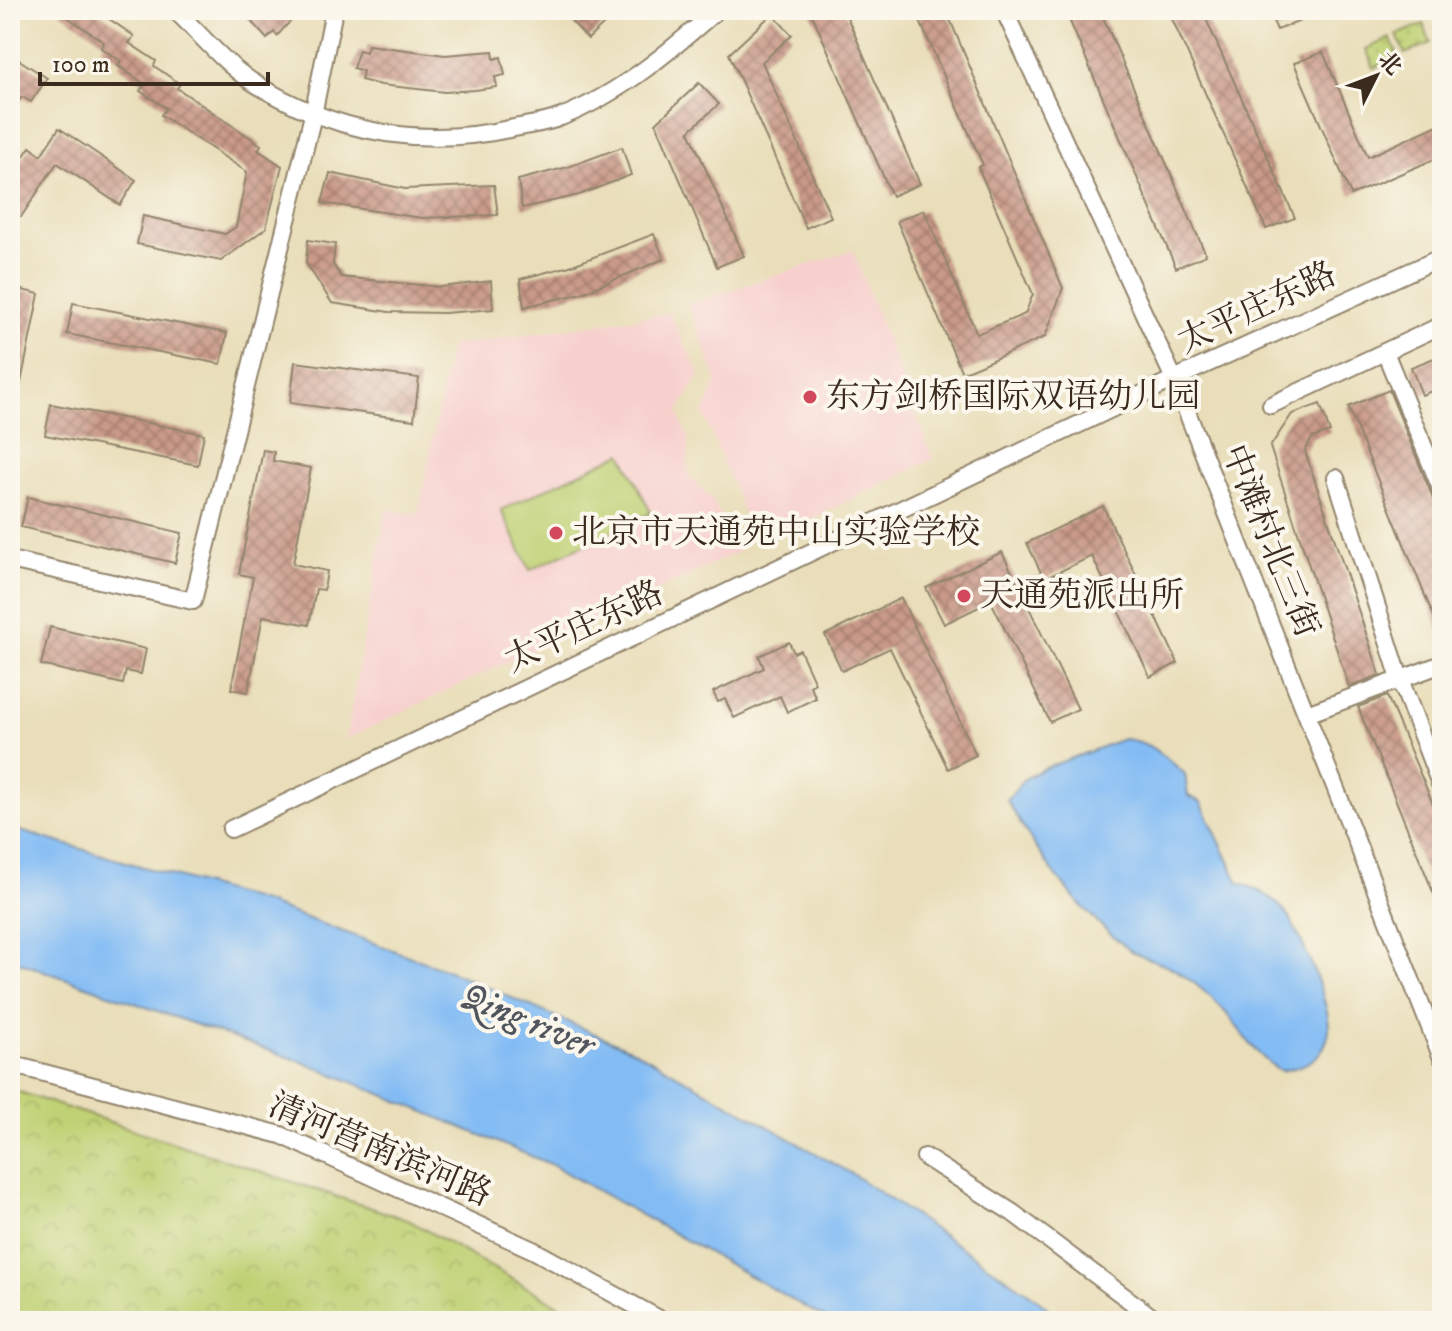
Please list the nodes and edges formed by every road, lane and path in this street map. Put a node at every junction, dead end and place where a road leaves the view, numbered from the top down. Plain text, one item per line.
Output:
1 (175, 10) edge
2 (334, 10) edge
3 (717, 10) edge
4 (1004, 10) edge
5 (313, 115) junction
6 (1442, 257) edge
7 (1442, 325) edge
8 (1385, 352) junction
9 (1174, 379) junction
10 (1271, 405) dead end
11 (1336, 478) dead end
12 (1442, 491) edge
13 (10, 560) edge
14 (1442, 664) edge
15 (1400, 679) junction
16 (1307, 714) junction
17 (1442, 789) edge
18 (231, 829) dead end
19 (1442, 1058) edge
20 (10, 1064) edge
21 (925, 1157) dead end
22 (663, 1321) edge
23 (1157, 1321) edge

1 - 5 street
2 - 5 street
3 - 5 street
4 - 9 street, 中滩村北三街
5 - 13 street
6 - 9 street, 太平庄东路
7 - 8 street
8 - 10 street
8 - 12 street
9 - 16 street, 中滩村北三街
9 - 18 street, 太平庄东路
11 - 15 street
14 - 15 street
15 - 16 street
15 - 17 street
16 - 19 street, 中滩村北三街
20 - 22 street, 清河营南滨河路
21 - 23 street

